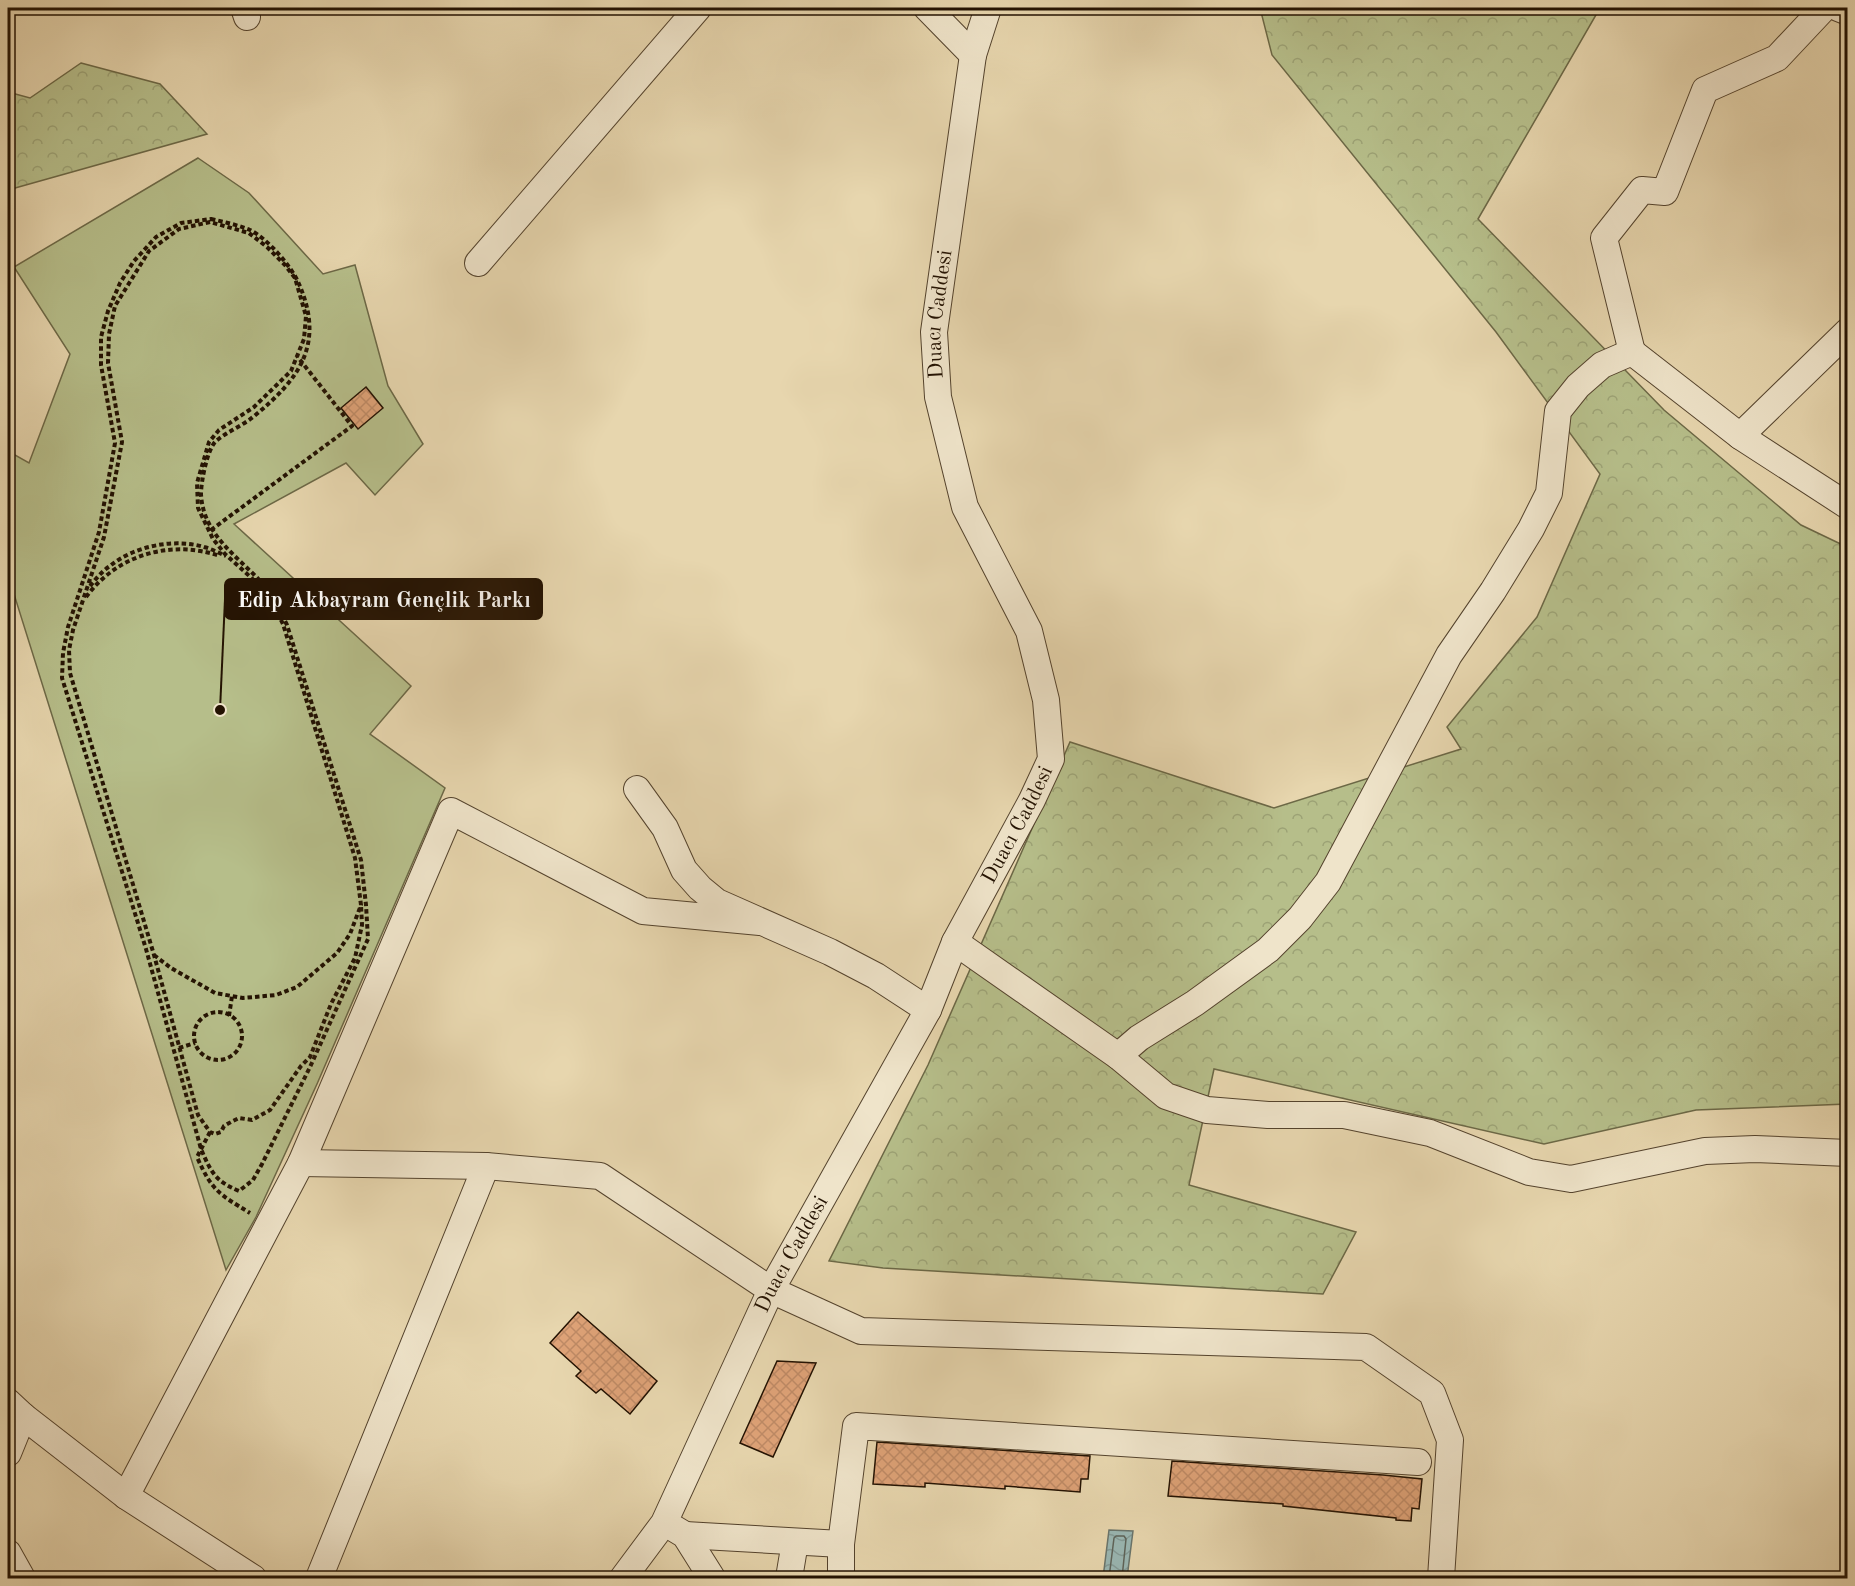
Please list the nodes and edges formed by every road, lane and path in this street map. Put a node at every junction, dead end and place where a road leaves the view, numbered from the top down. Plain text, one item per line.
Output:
1 (698, 8) edge
2 (927, 8) edge
3 (988, 8) edge
4 (1824, 8) edge
5 (1838, 8) edge
6 (1848, 12) edge
7 (973, 55) junction
8 (478, 263) dead end
9 (1848, 331) edge
10 (1632, 352) junction
11 (297, 356) junction
12 (302, 362) junction
13 (1740, 436) junction
14 (1848, 506) edge
15 (210, 530) junction
16 (231, 560) junction
17 (240, 562) junction
18 (88, 589) junction
19 (84, 600) junction
20 (74, 605) junction
21 (637, 789) dead end
22 (360, 905) junction
23 (760, 922) junction
24 (956, 942) junction
25 (154, 955) junction
26 (232, 996) junction
27 (928, 1010) junction
28 (230, 1016) junction
29 (195, 1042) junction
30 (179, 1048) junction
31 (1118, 1056) junction
32 (210, 1132) junction
33 (201, 1149) junction
34 (1848, 1152) edge
35 (301, 1163) junction
36 (486, 1166) junction
37 (269, 1223) junction
38 (771, 1290) junction
39 (15, 1409) edge
40 (8, 1453) edge
41 (1418, 1461) dead end
42 (126, 1496) junction
43 (675, 1529) junction
44 (795, 1542) junction
45 (841, 1544) junction
46 (253, 1578) edge
47 (319, 1578) edge
48 (623, 1578) edge
49 (712, 1578) edge
50 (789, 1578) edge
51 (841, 1578) edge
52 (1441, 1578) edge

1 - 8 street
2 - 7 street
3 - 7 street, Duacı Caddesi
4 - 10 street
5 - 6 street
7 - 24 street, Duacı Caddesi
9 - 13 street
10 - 13 street
10 - 31 street
11 - 12 path
11 - 15 path
11 - 18 path
12 - 15 path
12 - 15 path
12 - 20 path
13 - 14 street
15 - 16 path
15 - 17 path
16 - 17 path
16 - 18 path
16 - 19 path
16 - 22 path
17 - 33 path
18 - 19 path
18 - 20 path
19 - 25 path
20 - 33 path
21 - 23 street
22 - 26 path
22 - 32 path
23 - 27 street
23 - 35 street
24 - 27 street, Duacı Caddesi
24 - 31 street
25 - 26 path
25 - 30 path
26 - 28 path
27 - 38 street, Duacı Caddesi
28 - 29 path
28 - 29 path
29 - 30 path
30 - 32 path
31 - 34 street
32 - 33 path
33 - 37 path
35 - 36 street
35 - 37 street
36 - 38 street
36 - 47 street
37 - 42 street
38 - 43 street, Duacı Caddesi
38 - 52 street
39 - 40 street
39 - 42 street
41 - 45 street
42 - 46 street
43 - 44 street
43 - 48 street, Duacı Caddesi
43 - 49 street
44 - 45 street
44 - 50 street
45 - 51 street

